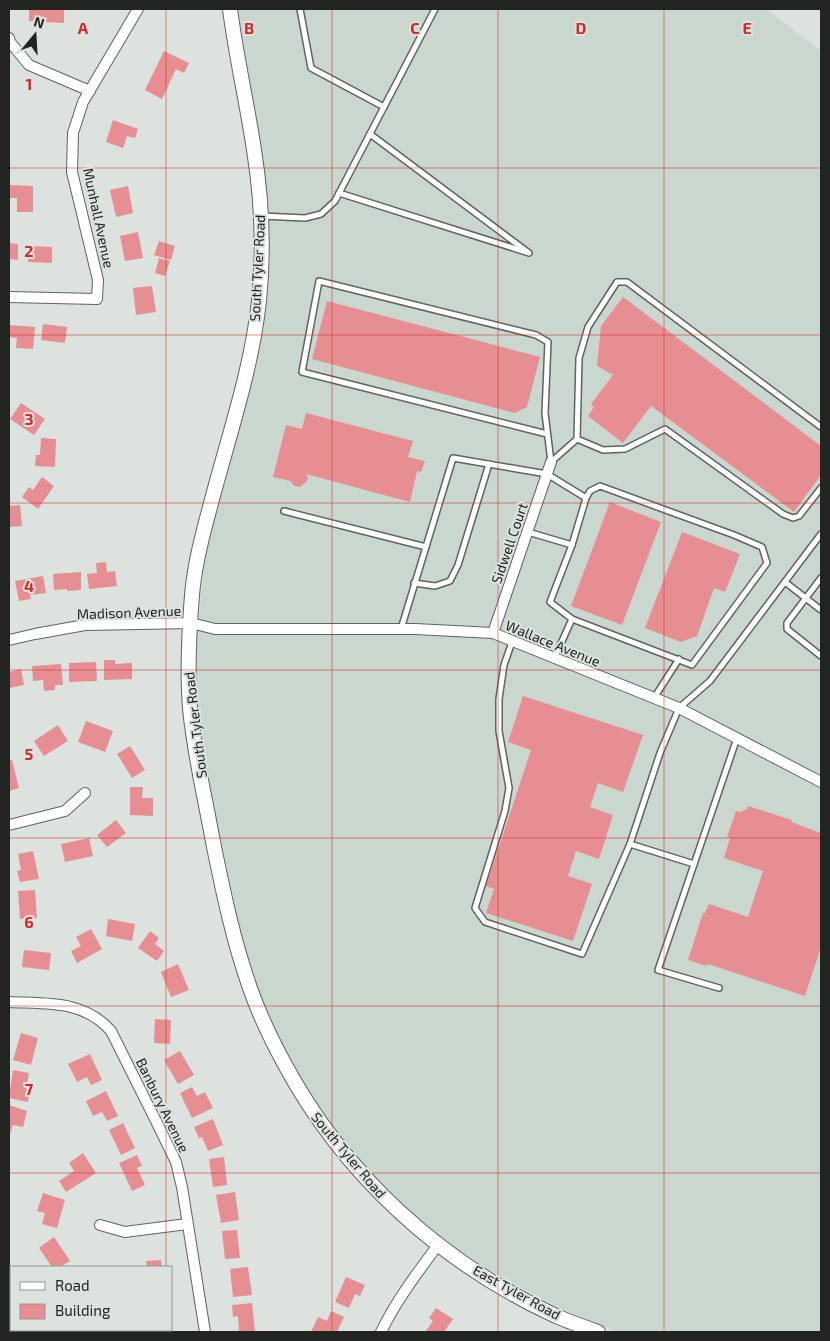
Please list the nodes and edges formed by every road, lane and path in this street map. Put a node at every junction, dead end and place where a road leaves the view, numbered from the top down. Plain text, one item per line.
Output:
1 (138, 9) edge
2 (230, 9) edge
3 (300, 9) edge
4 (435, 9) edge
5 (9, 38) edge
6 (90, 91) junction
7 (384, 107) junction
8 (370, 134) junction
9 (339, 193) junction
10 (261, 216) junction
11 (9, 298) edge
12 (821, 427) edge
13 (547, 434) junction
14 (577, 439) junction
15 (551, 462) junction
16 (489, 464) junction
17 (547, 474) junction
18 (821, 488) edge
19 (586, 498) junction
20 (284, 511) dead end
21 (528, 532) junction
22 (821, 534) edge
23 (572, 545) junction
24 (426, 547) junction
25 (821, 578) edge
26 (785, 582) junction
27 (414, 584) junction
28 (806, 598) junction
29 (821, 610) edge
30 (572, 619) junction
31 (191, 623) junction
32 (400, 629) junction
33 (493, 633) junction
34 (9, 640) edge
35 (512, 642) junction
36 (821, 656) edge
37 (554, 659) junction
38 (679, 659) junction
39 (654, 698) junction
40 (679, 708) junction
41 (737, 738) junction
42 (821, 782) edge
43 (86, 793) dead end
44 (9, 825) edge
45 (630, 844) junction
46 (694, 864) junction
47 (719, 988) dead end
48 (9, 1002) edge
49 (187, 1224) junction
50 (100, 1225) dead end
51 (438, 1245) junction
52 (205, 1332) edge
53 (381, 1332) edge
54 (598, 1332) edge

1 - 6 street, Munhall Avenue
2 - 10 street, South Tyler Road
3 - 7 lane
4 - 7 lane
5 - 6 street
6 - 11 street, Munhall Avenue
7 - 8 lane
8 - 9 lane
8 - 9 lane
9 - 10 lane
10 - 31 street, South Tyler Road
12 - 14 lane
13 - 13 lane
13 - 15 lane
14 - 15 lane
14 - 18 lane
15 - 17 street, Sidwell Court
16 - 17 lane
16 - 24 lane
16 - 27 lane
17 - 19 lane
17 - 21 street, Sidwell Court
19 - 23 lane
19 - 38 lane
20 - 24 lane
21 - 23 lane
21 - 33 street, Sidwell Court
22 - 26 lane
23 - 30 lane
24 - 27 lane
25 - 28 lane
26 - 28 lane
26 - 40 lane
27 - 32 lane
28 - 29 lane
28 - 36 lane
30 - 37 lane
30 - 38 lane
31 - 32 street, Wallace Avenue
31 - 34 street, Madison Avenue
31 - 51 street, South Tyler Road
32 - 33 street, Wallace Avenue
33 - 35 street, Wallace Avenue
35 - 37 street, Wallace Avenue
35 - 45 lane
37 - 39 street, Wallace Avenue
38 - 39 lane
39 - 40 street, Wallace Avenue
40 - 41 street, Wallace Avenue
40 - 45 lane
41 - 42 street, Wallace Avenue
41 - 46 lane
43 - 44 street
45 - 46 lane
46 - 47 lane
48 - 49 street, Banbury Avenue
49 - 50 street
49 - 52 street, Banbury Avenue
51 - 53 street
51 - 54 street, East Tyler Road

